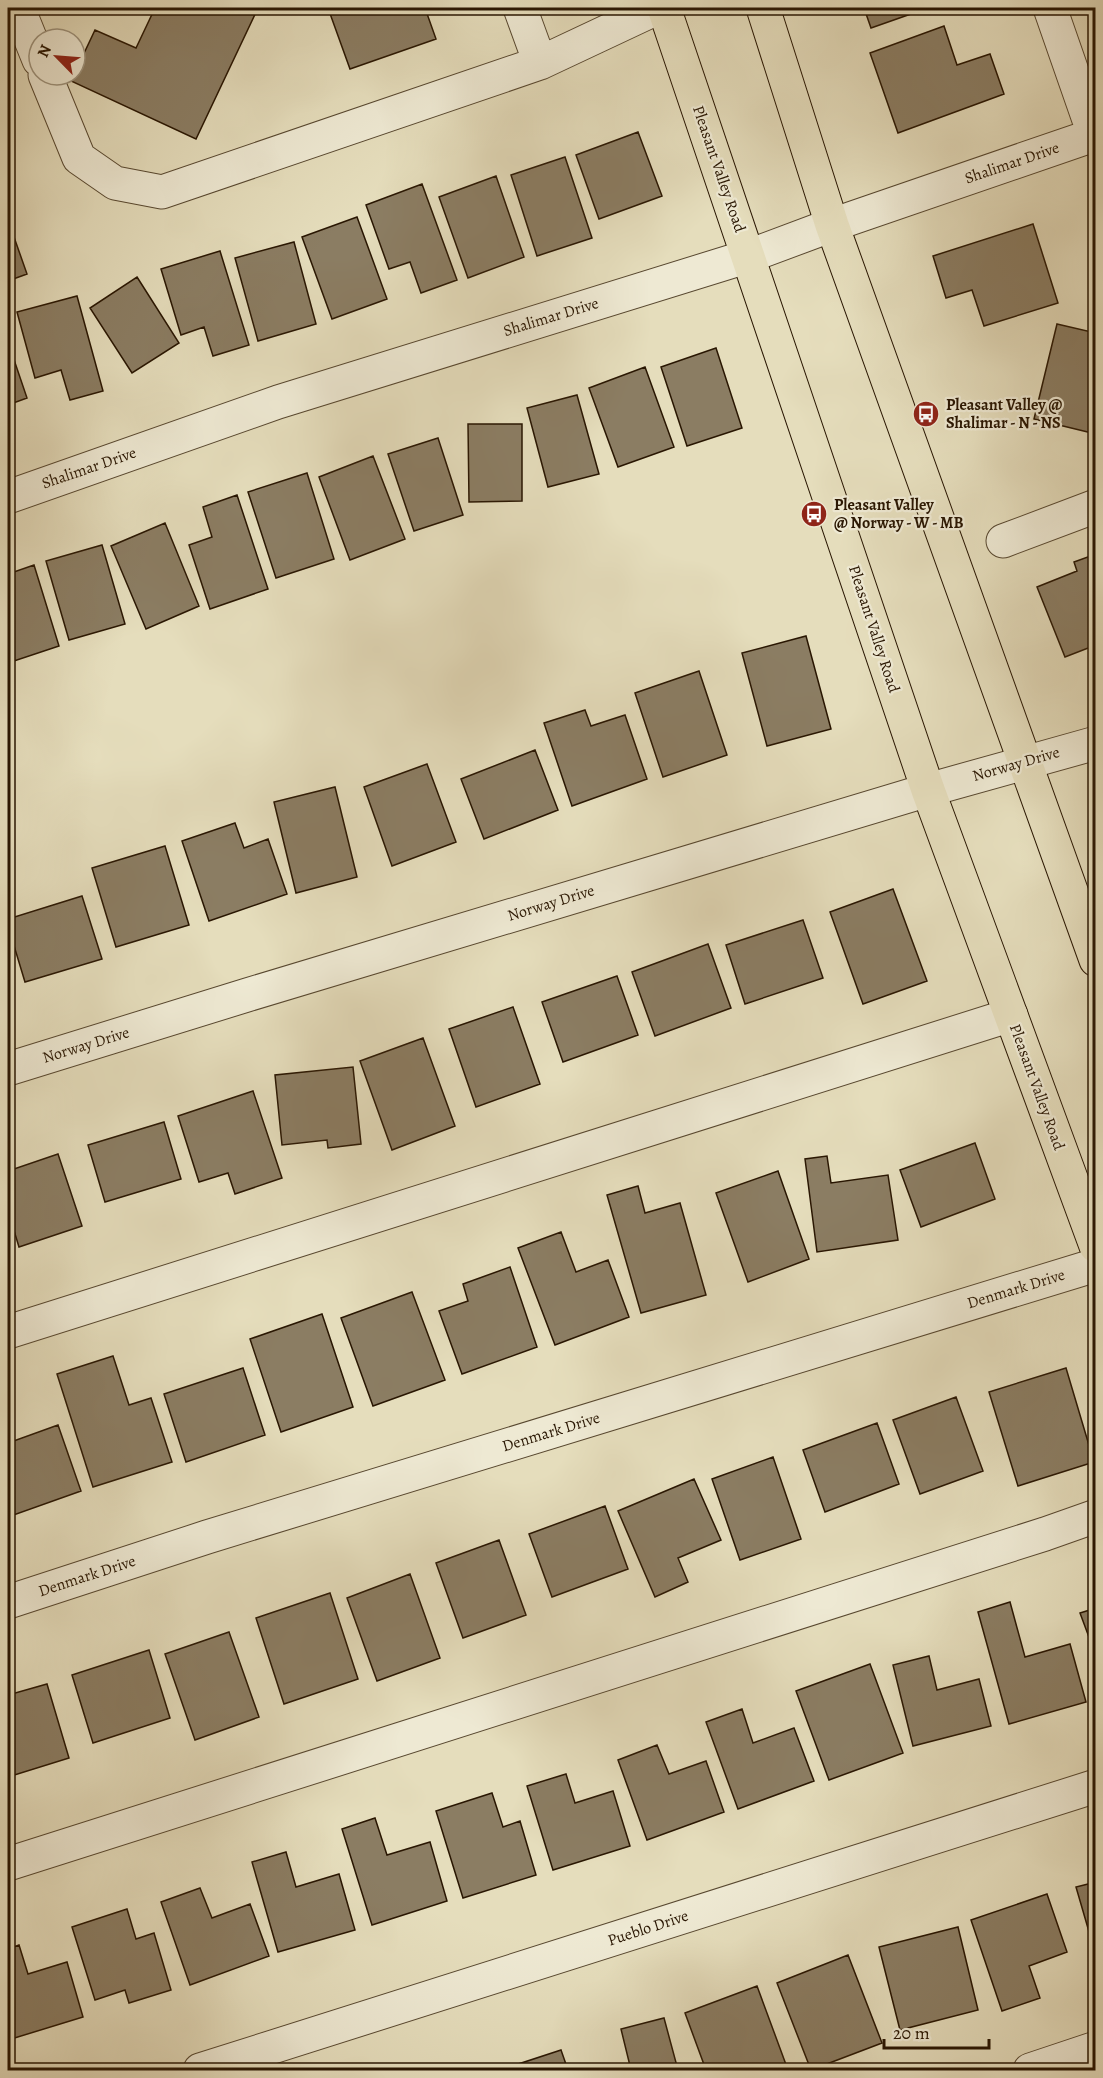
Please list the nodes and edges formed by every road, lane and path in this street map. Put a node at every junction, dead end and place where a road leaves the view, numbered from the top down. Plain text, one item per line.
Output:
1 (18, 8) edge
2 (520, 8) edge
3 (657, 8) edge
4 (664, 8) edge
5 (763, 8) edge
6 (1050, 8) edge
7 (27, 30) edge
8 (540, 63) junction
9 (50, 87) edge
10 (1095, 137) edge
11 (832, 225) junction
12 (749, 256) junction
13 (8, 497) edge
14 (1095, 506) edge
15 (1003, 541) dead end
16 (1095, 742) edge
17 (1026, 761) junction
18 (928, 790) junction
19 (1095, 960) edge
20 (1011, 1016) junction
21 (8, 1069) edge
22 (1095, 1246) edge
23 (1095, 1265) edge
24 (8, 1332) edge
25 (1095, 1516) edge
26 (8, 1602) edge
27 (1095, 1786) edge
28 (8, 1864) edge
29 (1095, 2048) edge
30 (200, 2070) edge
31 (1030, 2070) edge

1 - 7 street
2 - 8 street
3 - 8 street
4 - 12 main road, Pleasant Valley Road
5 - 11 main road
6 - 10 street
8 - 9 street
10 - 11 street, Shalimar Drive
11 - 12 street, Shalimar Drive
11 - 17 main road
12 - 13 street, Shalimar Drive
12 - 18 main road, Pleasant Valley Road
14 - 15 street
16 - 17 street, Norway Drive
17 - 18 street, Norway Drive
17 - 19 main road
18 - 20 main road, Pleasant Valley Road
18 - 21 street, Norway Drive
20 - 22 main road, Pleasant Valley Road
20 - 24 street
23 - 26 street, Denmark Drive
25 - 28 street
27 - 30 street, Pueblo Drive
29 - 31 street

